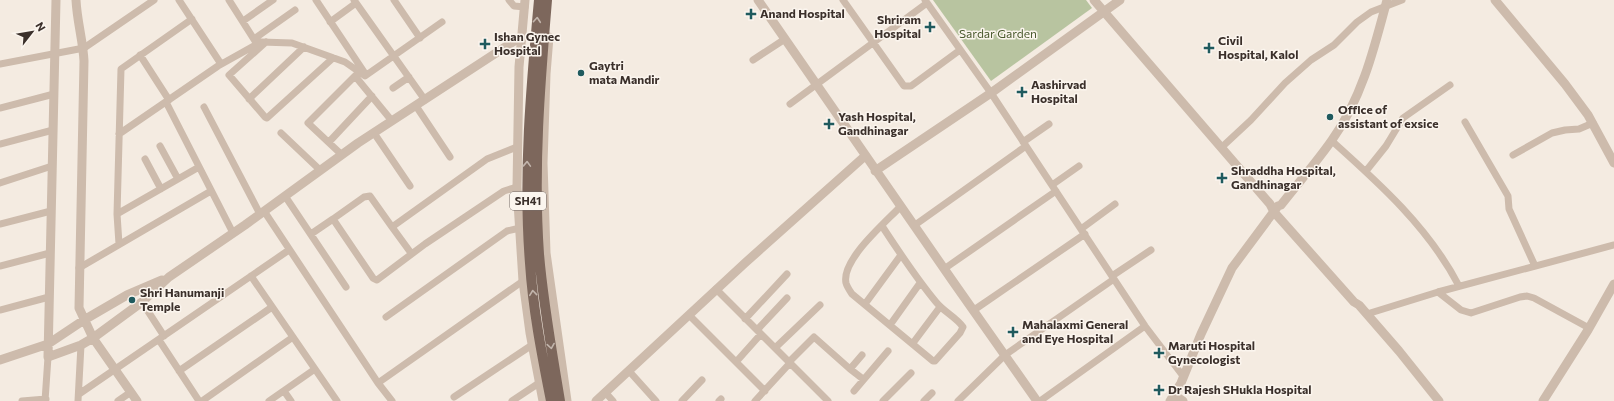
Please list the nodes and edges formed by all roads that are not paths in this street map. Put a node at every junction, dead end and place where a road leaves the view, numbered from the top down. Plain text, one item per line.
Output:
1 (56, 0) edge
2 (76, 0) edge
3 (154, 0) edge
4 (179, 0) edge
5 (229, 0) edge
6 (273, 0) edge
7 (316, 0) edge
8 (394, 0) edge
9 (509, 0) edge
10 (539, 0) edge
11 (547, 0) edge
12 (552, 0) edge
13 (758, 0) edge
14 (843, 0) edge
15 (1094, 0) edge
16 (1120, 0) edge
17 (1402, 0) edge
18 (1494, 0) edge
19 (926, 1) edge
20 (355, 2) edge
21 (525, 3) edge
22 (1386, 4) edge
23 (1500, 4) edge
24 (294, 10) dead end
25 (1104, 12) junction
26 (192, 19) junction
27 (243, 21) junction
28 (330, 22) junction
29 (442, 22) dead end
30 (522, 36) junction
31 (420, 38) junction
32 (785, 39) junction
33 (256, 42) junction
34 (267, 42) junction
35 (873, 43) junction
36 (304, 47) junction
37 (84, 48) junction
38 (960, 50) junction
39 (55, 53) junction
40 (140, 55) junction
41 (394, 56) junction
42 (333, 58) junction
43 (753, 60) dead end
44 (0, 64) edge
45 (221, 64) junction
46 (366, 75) junction
47 (409, 77) junction
48 (816, 84) junction
49 (1450, 84) dead end
50 (393, 88) dead end
51 (991, 93) junction
52 (54, 94) junction
53 (372, 96) junction
54 (248, 99) junction
55 (425, 100) junction
56 (167, 101) junction
57 (790, 104) dead end
58 (416, 106) junction
59 (204, 107) dead end
60 (0, 108) edge
61 (392, 121) junction
62 (1465, 122) dead end
63 (1593, 123) junction
64 (1049, 124) dead end
65 (53, 130) junction
66 (374, 132) junction
67 (281, 133) dead end
68 (119, 134) junction
69 (1332, 141) junction
70 (329, 142) junction
71 (0, 144) edge
72 (1025, 144) junction
73 (160, 146) dead end
74 (517, 147) junction
75 (1222, 147) junction
76 (342, 154) junction
77 (1513, 155) dead end
78 (865, 156) junction
79 (450, 157) dead end
80 (145, 159) dead end
81 (1614, 163) edge
82 (52, 166) junction
83 (1079, 166) dead end
84 (199, 167) junction
85 (320, 170) junction
86 (875, 171) junction
87 (1366, 171) junction
88 (178, 179) junction
89 (0, 183) edge
90 (410, 186) dead end
91 (517, 187) junction
92 (1054, 188) junction
93 (161, 189) junction
94 (211, 191) junction
95 (285, 196) junction
96 (1115, 204) dead end
97 (901, 206) junction
98 (1276, 209) junction
99 (51, 211) junction
100 (262, 213) junction
101 (117, 214) junction
102 (333, 219) junction
103 (0, 224) edge
104 (915, 225) junction
105 (882, 226) junction
106 (392, 228) junction
107 (520, 228) junction
108 (1083, 231) junction
109 (233, 233) junction
110 (311, 234) junction
111 (119, 244) junction
112 (1614, 245) edge
113 (289, 250) junction
114 (1151, 250) dead end
115 (50, 253) junction
116 (411, 253) junction
117 (901, 255) junction
118 (0, 266) edge
119 (1535, 266) junction
120 (79, 268) junction
121 (944, 269) junction
122 (787, 274) dead end
123 (251, 276) junction
124 (169, 277) junction
125 (1113, 277) junction
126 (523, 281) junction
127 (920, 283) junction
128 (1614, 284) edge
129 (1459, 286) junction
130 (346, 287) dead end
131 (716, 289) junction
132 (1438, 292) junction
133 (49, 298) junction
134 (787, 298) dead end
135 (142, 302) junction
136 (865, 304) junction
137 (820, 305) dead end
138 (272, 307) junction
139 (940, 307) junction
140 (0, 310) edge
141 (974, 310) junction
142 (1367, 314) junction
143 (689, 315) junction
144 (386, 317) dead end
145 (745, 319) junction
146 (84, 320) junction
147 (890, 325) junction
148 (1145, 326) junction
149 (1589, 328) junction
150 (759, 332) junction
151 (293, 337) junction
152 (93, 338) junction
153 (162, 338) junction
154 (913, 343) junction
155 (48, 344) junction
156 (81, 345) junction
157 (532, 346) junction
158 (775, 348) junction
159 (888, 350) dead end
160 (862, 355) dead end
161 (1005, 355) junction
162 (48, 357) junction
163 (0, 360) edge
164 (736, 362) junction
165 (790, 363) junction
166 (315, 369) junction
167 (850, 369) junction
168 (116, 370) junction
169 (180, 371) junction
170 (629, 371) junction
171 (911, 373) dead end
172 (1183, 376) junction
173 (863, 379) junction
174 (702, 380) dead end
175 (378, 383) junction
176 (539, 383) junction
177 (284, 391) junction
178 (765, 391) junction
179 (854, 391) dead end
180 (131, 392) junction
181 (605, 392) junction
182 (932, 393) dead end
183 (454, 397) dead end
184 (78, 398) edge
185 (1176, 399) edge
186 (46, 400) edge
187 (22, 401) edge
188 (118, 401) edge
189 (137, 401) edge
190 (201, 401) edge
191 (269, 401) edge
192 (291, 401) edge
193 (337, 401) edge
194 (392, 401) edge
195 (512, 401) edge
196 (543, 401) edge
197 (551, 401) edge
198 (560, 401) edge
199 (567, 401) edge
200 (596, 401) edge
201 (613, 401) edge
202 (656, 401) edge
203 (682, 401) edge
204 (755, 401) edge
205 (828, 401) edge
206 (884, 401) edge
207 (924, 401) edge
208 (958, 401) edge
209 (1037, 401) edge
210 (1040, 401) edge
211 (1439, 401) edge
212 (1543, 401) edge

1 - 39 street
2 - 37 street
3 - 37 street
4 - 26 street
5 - 27 street
6 - 27 street
7 - 28 street
8 - 31 street
9 - 21 street
197 -> 10 main road, SH41
11 -> 198 main road, SH41
12 - 199 street
13 - 32 street
14 - 35 street
15 - 25 street
16 - 25 street
17 - 22 street
18 - 23 street
19 - 35 street
19 - 38 street
20 - 28 street
20 - 41 street
21 - 30 street
22 - 69 street
22 - 75 street
23 - 63 street
24 - 33 street
25 - 51 street
25 - 75 street
26 - 40 street
26 - 45 street
27 - 33 street
28 - 46 street
29 - 31 street
30 - 55 street
30 - 74 street
31 - 41 street
32 - 43 street
32 - 48 street
33 - 34 street
33 - 45 street
34 - 36 street
34 - 54 street
35 - 38 street
35 - 48 street
36 - 42 street
36 - 54 street
37 - 39 street
37 - 120 street
38 - 51 street
39 - 44 street
39 - 52 street
40 - 56 street
40 - 68 street
41 - 46 street
41 - 47 street
42 - 46 street
42 - 54 street
45 - 56 street
47 - 50 street
47 - 55 street
48 - 57 street
48 - 78 street
49 - 87 street
51 - 72 street
51 - 86 street
52 - 60 street
52 - 65 street
53 - 61 street
53 - 70 street
53 - 70 street
55 - 58 street
56 - 68 street
56 - 84 street
58 - 61 street
58 - 79 street
59 - 100 street
61 - 66 street
62 - 119 street
63 - 77 street
63 - 81 street
64 - 72 street
65 - 71 street
65 - 82 street
66 - 76 street
66 - 90 street
67 - 85 street
68 - 101 street
69 - 87 street
69 - 98 street
70 - 76 street
72 - 92 street
72 - 104 street
73 - 88 street
74 - 91 street
74 - 106 street
75 - 98 street
76 - 85 street
78 - 86 street
78 - 131 street
80 - 93 street
82 - 89 street
82 - 99 street
83 - 92 street
84 - 88 street
84 - 94 street
85 - 95 street
86 - 97 street
87 - 129 street
88 - 93 street
91 - 107 street
91 - 116 street
92 - 108 street
92 - 121 street
93 - 101 street
94 - 109 street
94 - 111 street
95 - 100 street
95 - 110 street
96 - 108 street
97 - 104 street
97 - 105 street
98 - 142 street
98 - 172 street
98 - 185 street
99 - 103 street
99 - 115 street
100 - 109 street
100 - 113 street
101 - 111 street
102 - 106 street
102 - 110 street
102 - 116 street
104 - 121 street
105 - 117 street
105 - 136 street
106 - 116 street
107 - 126 street
107 - 144 street
108 - 125 street
108 - 141 street
109 - 124 street
110 - 130 street
111 - 120 street
112 - 119 street
113 - 123 street
113 - 175 street
114 - 125 street
115 - 118 street
115 - 133 street
117 - 127 street
117 - 136 street
119 - 129 street
120 - 146 street
121 - 141 street
122 - 145 street
123 - 138 street
123 - 153 street
124 - 135 street
124 - 146 street
125 - 148 street
125 - 161 street
126 - 157 street
126 - 175 street
127 - 139 street
127 - 147 street
128 - 149 street
129 - 132 street
131 - 143 street
131 - 145 street
132 - 142 street
132 - 149 street
133 - 140 street
133 - 155 street
134 - 150 street
135 - 152 street
135 - 153 street
136 - 147 street
137 - 158 street
138 - 151 street
138 - 169 street
139 - 154 street
139 - 154 street
141 - 161 street
142 - 211 street
143 - 164 street
143 - 170 street
145 - 150 street
146 - 152 street
146 - 155 street
147 - 154 street
148 - 172 street
148 - 210 street
149 - 212 street
150 - 158 street
150 - 164 street
151 - 166 street
151 - 190 street
152 - 156 street
152 - 168 street
153 - 168 street
153 - 169 street
155 - 162 street
155 - 163 street
156 - 162 street
156 - 184 street
157 - 176 street
157 - 183 street
158 - 165 street
159 - 173 street
160 - 167 street
161 - 208 street
161 - 209 street
162 - 186 street
164 - 178 street
165 - 167 street
165 - 178 street
165 - 205 street
166 - 177 street
166 - 193 street
167 - 173 street
168 - 180 street
168 - 184 street
169 - 190 street
170 - 181 street
170 - 202 street
171 - 206 street
172 - 185 street
173 - 179 street
174 - 203 street
175 - 194 street
176 - 195 street
176 - 196 street
177 - 191 street
177 - 192 street
178 - 204 street
180 - 188 street
180 - 189 street
181 - 200 street
181 - 201 street
182 - 207 street
186 - 187 street

